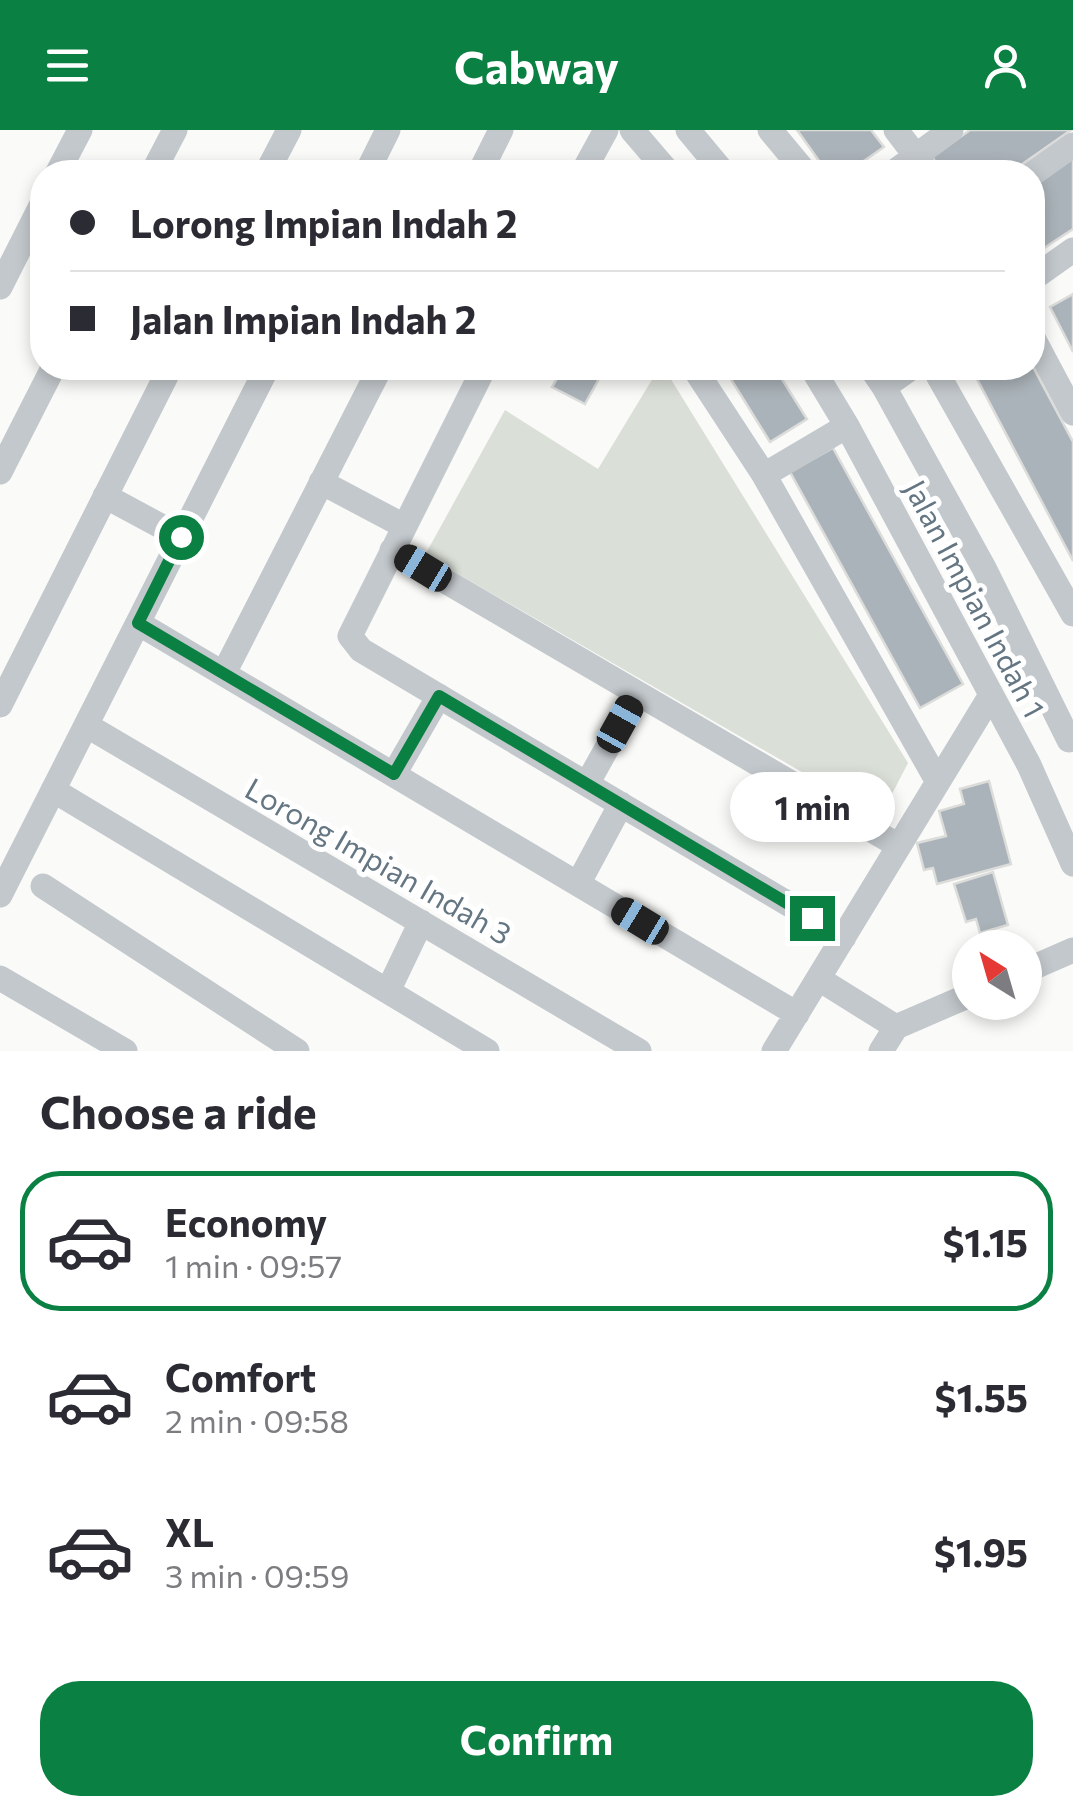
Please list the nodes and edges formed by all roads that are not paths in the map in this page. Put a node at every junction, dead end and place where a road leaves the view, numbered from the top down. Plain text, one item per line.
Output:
1 (80, 130) edge
2 (174, 130) edge
3 (289, 130) edge
4 (388, 130) edge
5 (502, 130) edge
6 (606, 130) edge
7 (632, 130) edge
8 (688, 130) edge
9 (770, 130) edge
10 (896, 130) edge
11 (950, 130) edge
12 (1073, 145) edge
13 (64, 160) edge
14 (159, 160) edge
15 (273, 160) edge
16 (372, 160) edge
17 (486, 160) edge
18 (590, 160) edge
19 (658, 160) edge
20 (713, 160) edge
21 (795, 160) edge
22 (919, 160) edge
23 (925, 160) edge
24 (1045, 165) edge
25 (1073, 250) edge
26 (30, 253) edge
27 (1045, 270) edge
28 (0, 288) edge
29 (1045, 360) edge
30 (47, 380) edge
31 (164, 380) edge
32 (262, 380) edge
33 (374, 380) edge
34 (478, 380) edge
35 (702, 380) edge
36 (819, 380) edge
37 (879, 380) edge
38 (941, 380) edge
39 (1073, 413) edge
40 (847, 426) junction
41 (0, 472) edge
42 (764, 475) junction
43 (321, 482) junction
44 (105, 496) junction
45 (404, 526) junction
46 (181, 537) junction
47 (392, 550) junction
48 (1073, 614) edge
49 (138, 623) junction
50 (224, 673) junction
51 (637, 694) junction
52 (991, 694) junction
53 (439, 696) junction
54 (0, 706) edge
55 (86, 725) junction
56 (1069, 740) dead end
57 (394, 774) junction
58 (938, 782) junction
59 (588, 784) junction
60 (54, 790) junction
61 (621, 804) junction
62 (899, 846) junction
63 (1073, 864) edge
64 (3, 884) edge
65 (578, 884) junction
66 (44, 886) dead end
67 (422, 922) junction
68 (844, 937) junction
69 (1073, 950) edge
70 (1042, 964) edge
71 (0, 978) edge
72 (818, 979) junction
73 (388, 991) junction
74 (952, 1003) edge
75 (797, 1014) junction
76 (896, 1027) junction
77 (125, 1051) edge
78 (298, 1051) edge
79 (487, 1051) edge
80 (639, 1051) edge
81 (774, 1051) edge
82 (882, 1051) edge

1 - 13 street
2 - 14 street
3 - 15 street
4 - 16 street
5 - 17 street
6 - 18 street
7 - 19 street
8 - 20 street
9 - 21 street
10 - 22 street
11 - 23 street
12 - 24 street
25 - 27 street
26 - 28 street
29 - 39 street
30 - 41 street
31 - 44 street
32 - 46 street
33 - 43 street
34 - 45 street
35 - 42 street
36 - 40 street, Jalan Impian Indah 1
37 - 56 street, Jalan Impian Indah 1
38 - 48 street
40 - 42 street
40 - 52 street, Jalan Impian Indah 1
42 - 58 street
43 - 45 street
43 - 50 street
44 - 46 street
44 - 54 street
45 - 47 street
46 - 49 street
47 - 51 street
47 - 53 street
49 - 50 street
49 - 55 street
50 - 57 street
51 - 59 street
51 - 62 street
52 - 58 street
52 - 63 street, Jalan Impian Indah 1
53 - 57 street
53 - 59 street
55 - 60 street
55 - 67 street, Lorong Impian Indah 3
57 - 65 street
58 - 62 street
59 - 61 street
60 - 64 street
60 - 73 street
61 - 65 street
61 - 68 street
62 - 68 street
65 - 75 street
66 - 78 street
67 - 73 street
67 - 80 street, Lorong Impian Indah 3
68 - 72 street
69 - 70 street
71 - 77 street
72 - 75 street
72 - 76 street
73 - 79 street
74 - 76 street
75 - 81 street
76 - 82 street

